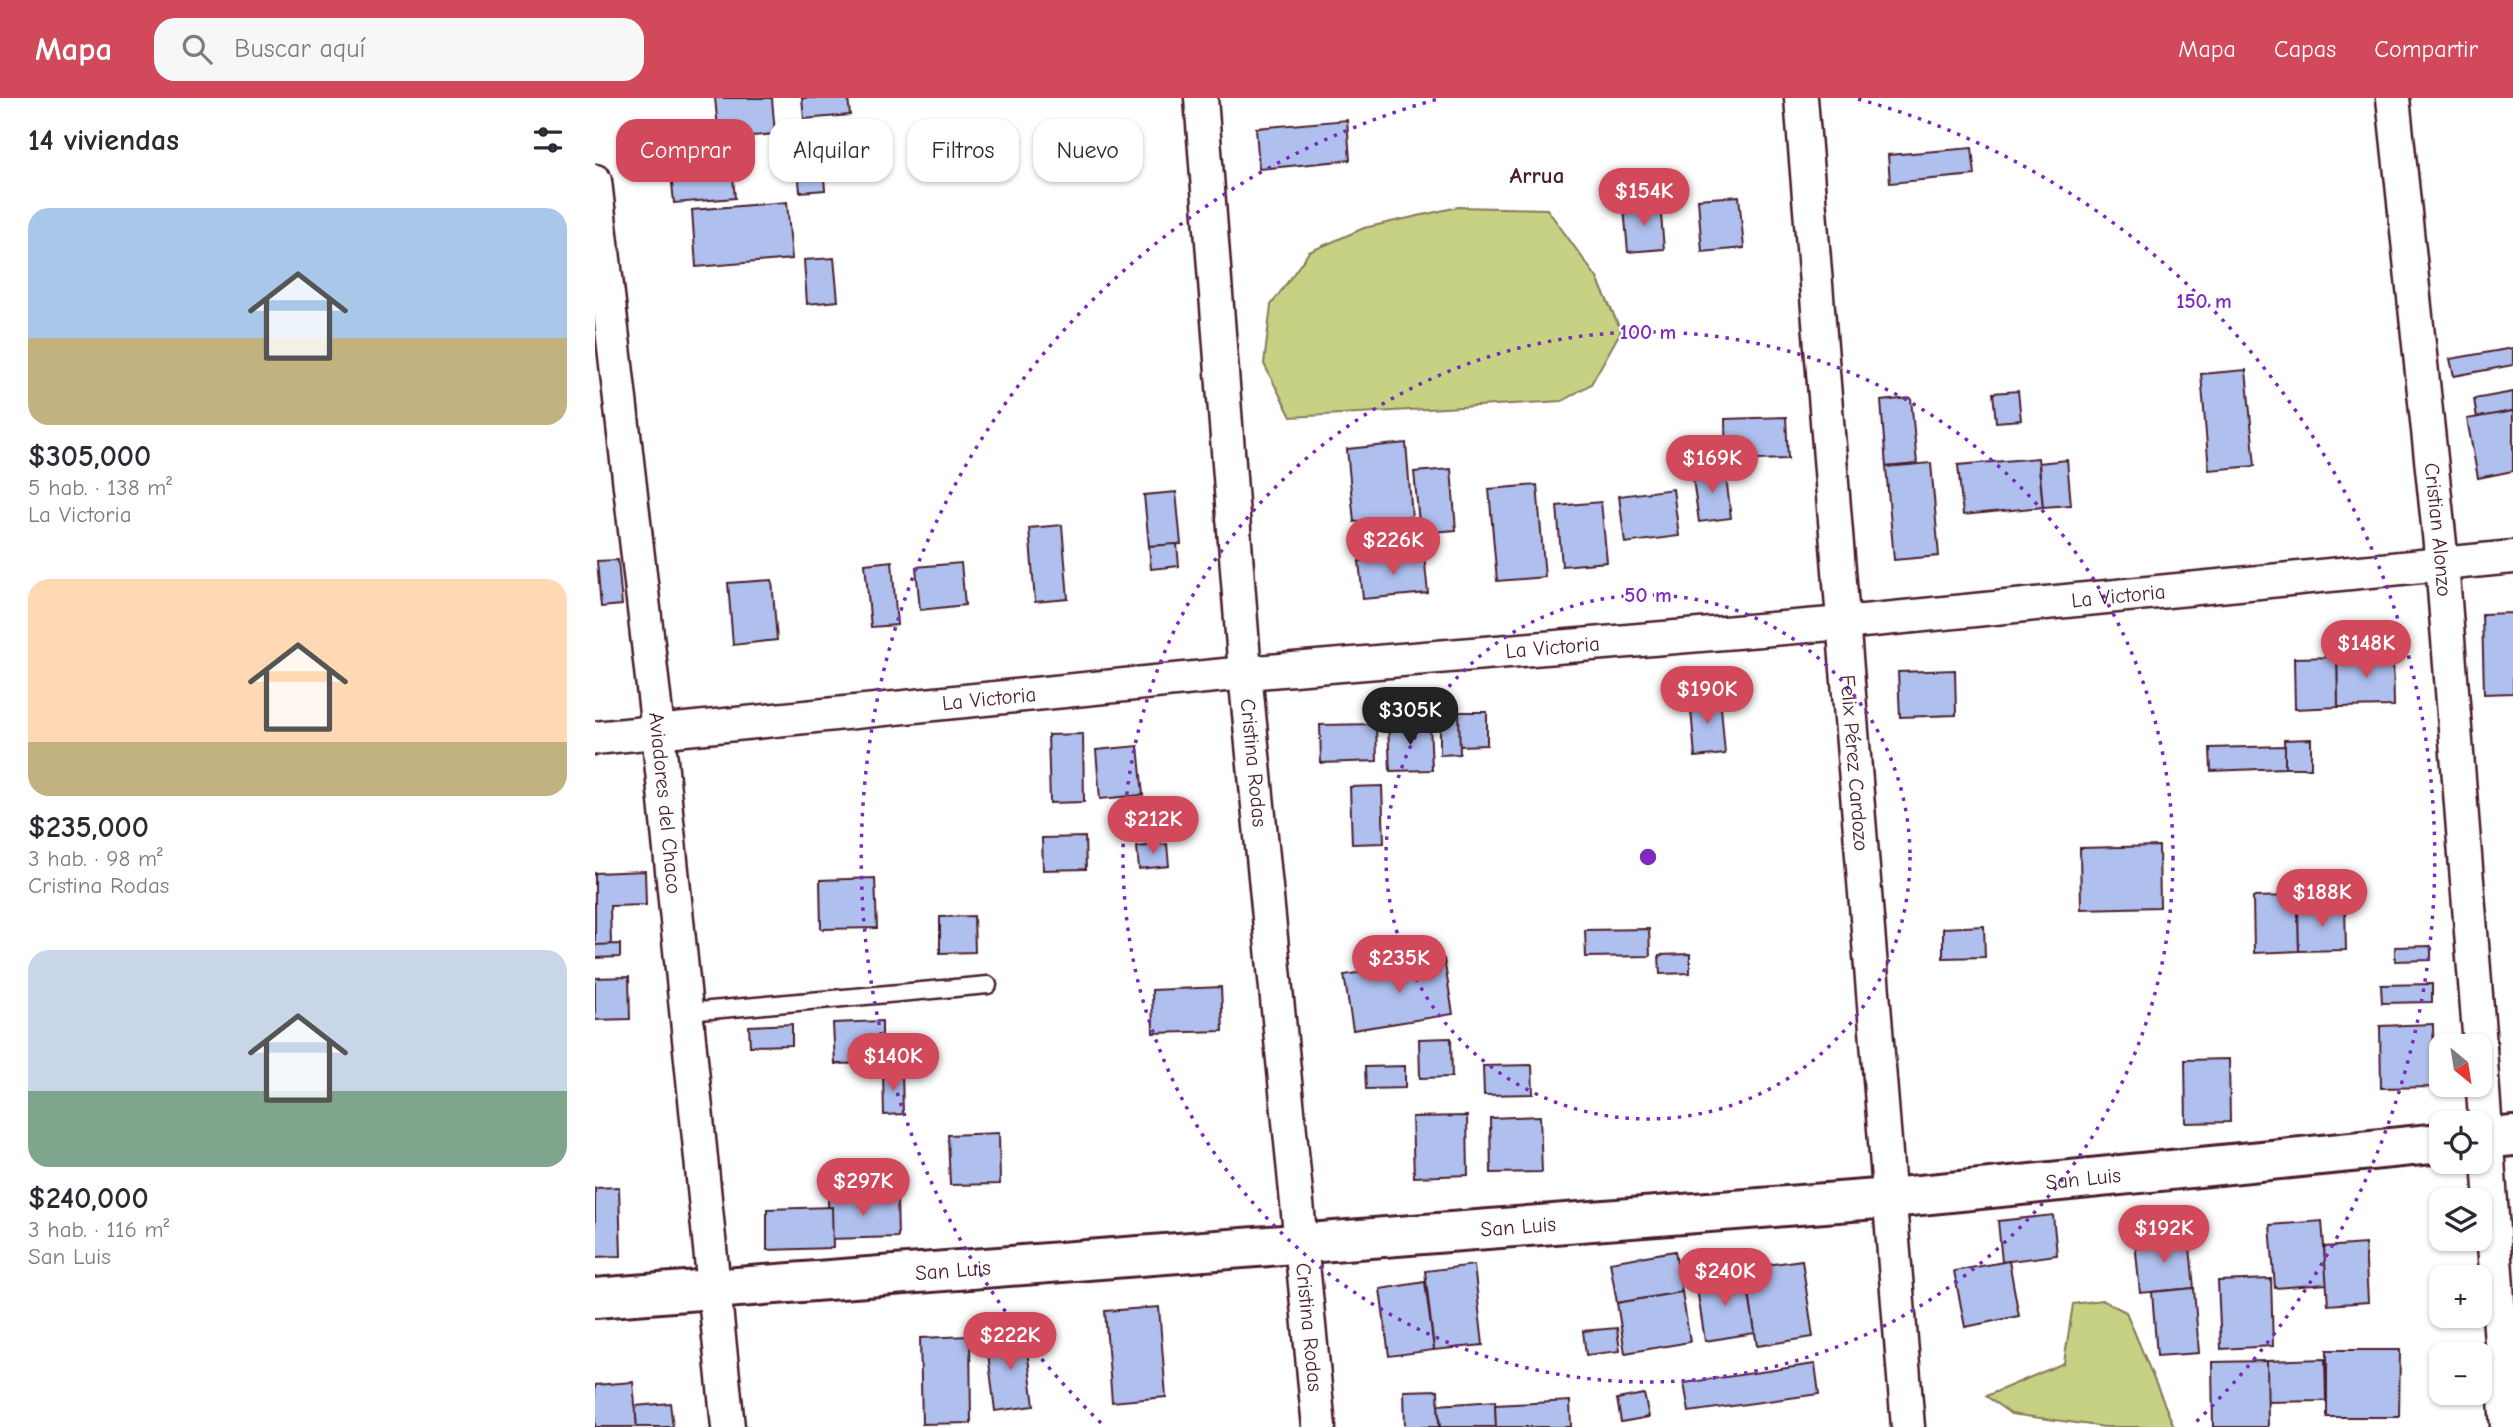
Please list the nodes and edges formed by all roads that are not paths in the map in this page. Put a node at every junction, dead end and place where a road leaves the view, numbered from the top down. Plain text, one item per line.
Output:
1 (1201, 98) edge
2 (1801, 98) edge
3 (2393, 98) edge
4 (595, 181) edge
5 (2513, 557) edge
6 (2442, 563) junction
7 (1843, 623) junction
8 (1245, 673) junction
9 (658, 731) junction
10 (595, 738) edge
11 (988, 985) dead end
12 (688, 1012) junction
13 (2479, 1034) edge
14 (2487, 1097) edge
15 (2493, 1138) edge
16 (2429, 1144) edge
17 (1890, 1198) junction
18 (1302, 1242) junction
19 (714, 1287) junction
20 (595, 1298) edge
21 (728, 1427) edge
22 (1319, 1427) edge
23 (1908, 1427) edge
24 (2507, 1427) edge

1 - 8 street, Cristina Rodas
2 - 7 street, Felix Pérez Cardozo
3 - 6 street, Cristian Alonzo
4 - 9 street, Aviadores del Chaco
5 - 6 street, La Victoria
6 - 7 street, La Victoria
6 - 13 street, Cristian Alonzo
7 - 8 street, La Victoria
7 - 17 street, Felix Pérez Cardozo
8 - 9 street, La Victoria
8 - 18 street, Cristina Rodas
9 - 10 street, La Victoria
9 - 12 street, Aviadores del Chaco
11 - 12 lane
12 - 19 street, Aviadores del Chaco
14 - 15 street, Cristian Alonzo
15 - 24 street, Cristian Alonzo
16 - 17 street, San Luis
17 - 18 street, San Luis
17 - 23 street, Felix Pérez Cardozo
18 - 19 street, San Luis
18 - 22 street, Cristina Rodas
19 - 20 street, San Luis
19 - 21 street, Aviadores del Chaco

